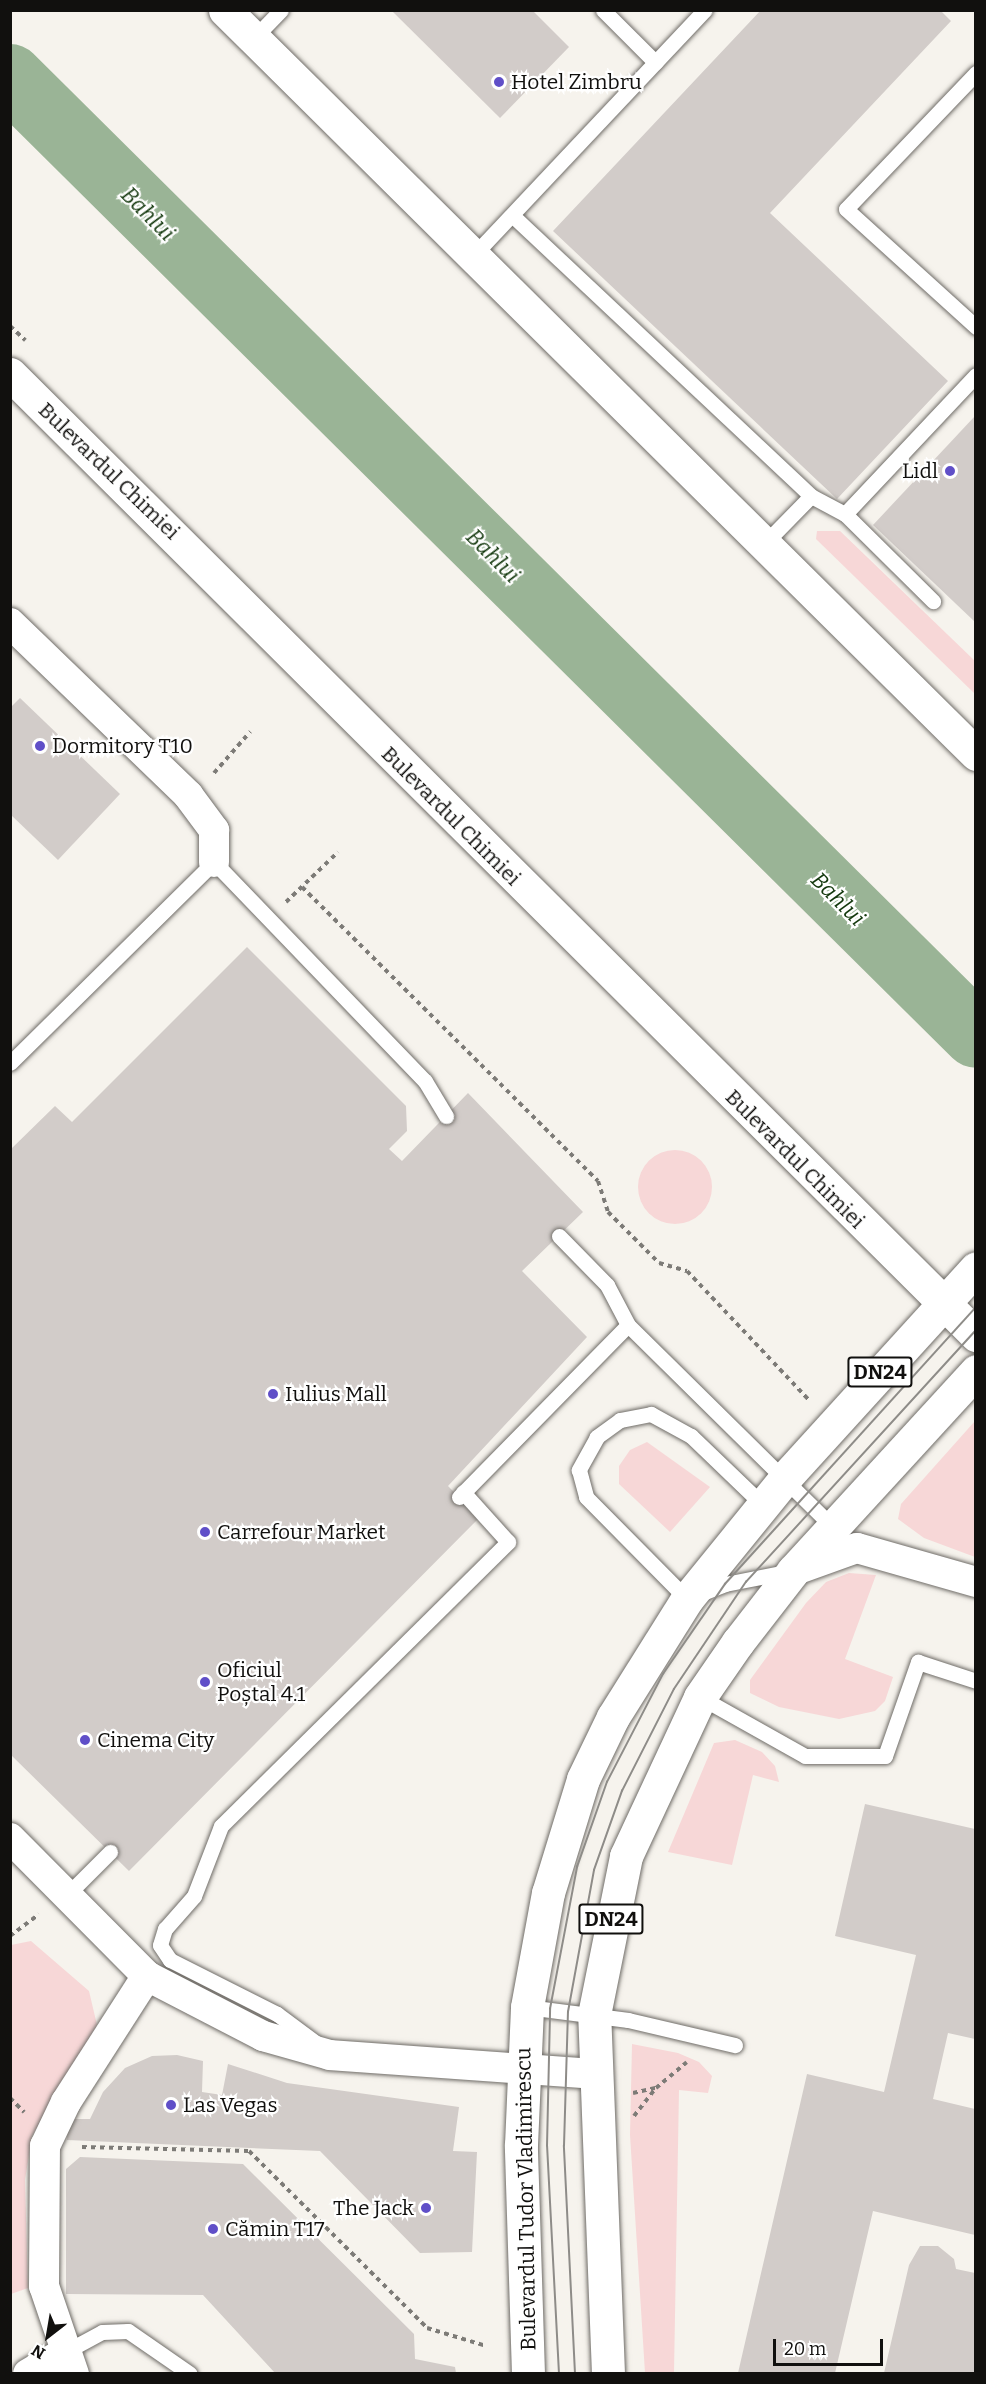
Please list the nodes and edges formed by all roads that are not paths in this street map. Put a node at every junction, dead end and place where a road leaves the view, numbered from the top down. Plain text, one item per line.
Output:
1 (225, 10) edge
2 (281, 10) edge
3 (603, 10) edge
4 (705, 10) edge
5 (253, 39) junction
6 (655, 62) junction
7 (975, 73) edge
8 (513, 216) junction
9 (470, 259) junction
10 (975, 327) edge
11 (10, 374) edge
12 (975, 375) edge
13 (811, 496) junction
14 (845, 514) junction
15 (761, 547) junction
16 (933, 601) dead end
17 (10, 623) edge
18 (975, 754) edge
19 (214, 862) junction
20 (10, 1063) edge
21 (446, 1116) dead end
22 (559, 1236) dead end
23 (975, 1268) edge
24 (943, 1303) junction
25 (628, 1325) junction
26 (975, 1335) edge
27 (975, 1371) edge
28 (786, 1477) junction
29 (765, 1507) junction
30 (833, 1527) junction
31 (793, 1571) junction
32 (975, 1582) edge
33 (687, 1599) junction
34 (975, 1681) edge
35 (700, 1698) junction
36 (10, 1838) edge
37 (110, 1852) dead end
38 (67, 1895) junction
39 (147, 1976) junction
40 (527, 2007) junction
41 (594, 2015) junction
42 (735, 2045) dead end
43 (330, 2055) junction
44 (521, 2069) junction
45 (592, 2074) junction
46 (70, 2363) edge
47 (28, 2373) edge
48 (190, 2373) edge
49 (528, 2373) edge
50 (608, 2373) edge

1 - 5 main road
2 - 5 lane
3 - 6 lane
4 - 6 lane
5 - 9 main road
6 - 8 lane
7 - 10 lane
8 - 9 lane
8 - 13 lane
9 - 15 main road
11 - 24 main road, Bulevardul Chimiei
12 - 14 lane
13 - 14 lane
13 - 15 lane
14 - 16 lane
15 - 18 main road
17 - 19 street
19 - 20 lane
19 - 21 lane
22 - 25 lane
23 - 24 main road, Bulevardul Tudor Vladimirescu / DN24
24 - 26 main road, Bulevardul Chimiei
24 - 28 main road, Bulevardul Tudor Vladimirescu / DN24
25 - 28 lane
25 - 43 lane
27 - 30 main road, DN24
28 - 29 main road, Bulevardul Tudor Vladimirescu / DN24
28 - 30 lane
29 - 33 main road, Bulevardul Tudor Vladimirescu / DN24
29 - 33 lane
30 - 31 main road, DN24
31 - 32 street
31 - 33 lane
31 - 35 main road, DN24
33 - 40 main road, Bulevardul Tudor Vladimirescu / DN24
34 - 35 lane
35 - 41 main road, DN24
36 - 38 street
37 - 38 lane
38 - 39 street
39 - 43 street
39 - 46 street
40 - 41 lane
40 - 44 main road, Bulevardul Tudor Vladimirescu / DN24
41 - 42 lane
41 - 45 main road, DN24
43 - 44 street
44 - 45 street
44 - 49 main road, Bulevardul Tudor Vladimirescu / DN24
45 - 50 main road, DN24
46 - 47 street
46 - 48 lane

